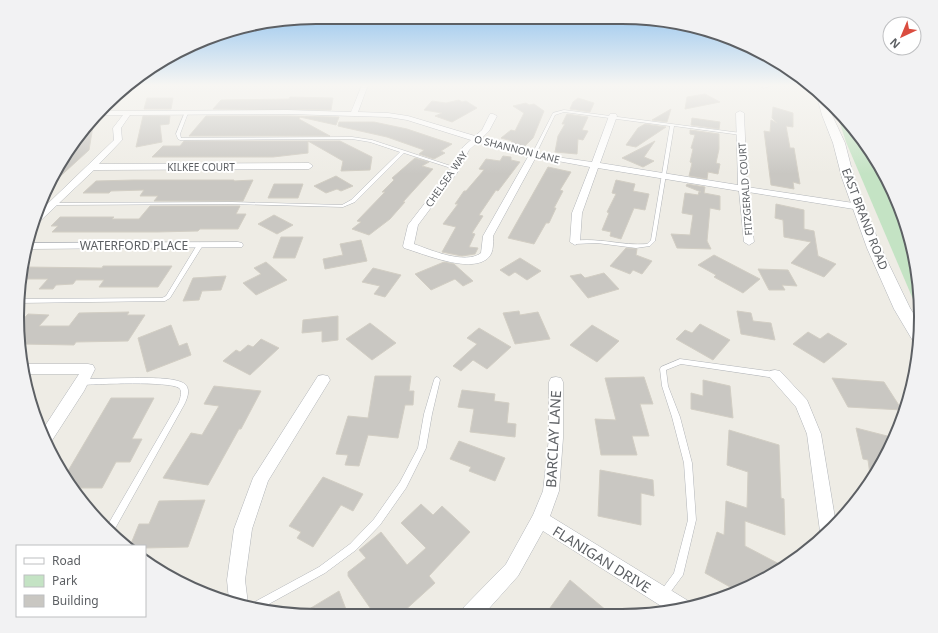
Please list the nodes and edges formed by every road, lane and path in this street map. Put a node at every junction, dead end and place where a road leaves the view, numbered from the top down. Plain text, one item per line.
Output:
1 (127, 115) edge
2 (185, 115) edge
3 (380, 115) edge
4 (555, 115) edge
5 (601, 115) edge
6 (740, 115) edge
7 (827, 115) edge
8 (493, 116) dead end
9 (613, 116) junction
10 (672, 125) junction
11 (741, 134) junction
12 (477, 139) junction
13 (403, 151) junction
14 (534, 154) junction
15 (596, 165) junction
16 (309, 166) dead end
17 (92, 167) junction
18 (455, 168) junction
19 (663, 175) junction
20 (743, 188) junction
21 (860, 206) junction
22 (50, 207) junction
23 (45, 208) edge
24 (43, 214) edge
25 (575, 242) joint
26 (749, 242) dead end
27 (200, 245) junction
28 (238, 245) dead end
29 (33, 246) edge
30 (25, 301) edge
31 (913, 327) edge
32 (29, 369) edge
33 (775, 376) joint
34 (323, 380) dead end
35 (437, 380) dead end
36 (82, 382) junction
37 (556, 382) dead end
38 (48, 433) edge
39 (540, 520) junction
40 (828, 523) edge
41 (112, 525) edge
42 (238, 598) edge
43 (261, 603) edge
44 (672, 604) edge
45 (674, 604) edge
46 (476, 609) edge

1 - 17 street
2 - 13 lane
3 - 12 street, O SHANNON LANE
4 - 14 lane
5 - 9 lane
6 - 11 street, FITZGERALD COURT
7 - 21 main road, EAST BRAND ROAD
8 - 12 street, CHELSEA WAY
9 - 10 lane
9 - 15 street
10 - 11 lane
10 - 19 lane
11 - 20 street, FITZGERALD COURT
12 - 14 street, O SHANNON LANE
12 - 18 street, CHELSEA WAY
13 - 18 lane
13 - 22 lane
14 - 15 street, O SHANNON LANE
14 - 18 street, CHELSEA WAY
15 - 19 street, O SHANNON LANE
15 - 25 street
16 - 17 street, KILKEE COURT
17 - 22 street
19 - 20 street, O SHANNON LANE
19 - 25 lane
20 - 21 street, O SHANNON LANE
20 - 26 street, FITZGERALD COURT
21 - 31 main road, EAST BRAND ROAD
22 - 23 lane
22 - 24 street
27 - 28 street, WATERFORD PLACE
27 - 29 street, WATERFORD PLACE
27 - 30 lane
32 - 36 street
33 - 40 street
33 - 45 lane
34 - 42 street
35 - 43 lane
36 - 38 street
36 - 41 lane
37 - 39 street, BARCLAY LANE
39 - 44 street, FLANIGAN DRIVE
39 - 46 street, BARCLAY LANE

